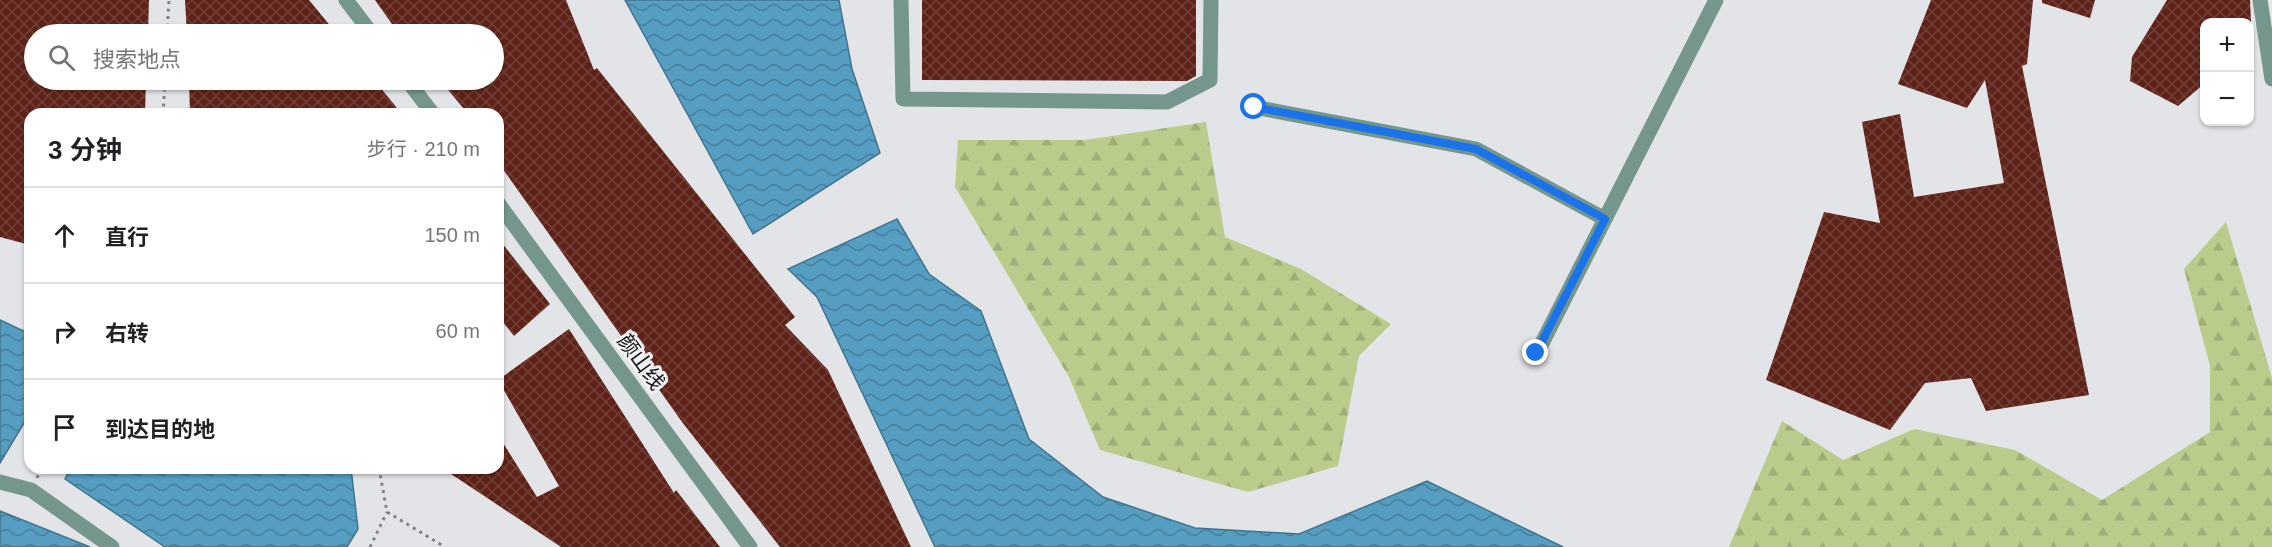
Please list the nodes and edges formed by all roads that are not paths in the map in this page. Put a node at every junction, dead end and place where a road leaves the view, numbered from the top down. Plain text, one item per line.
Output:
1 (346, 0) edge
2 (901, 0) edge
3 (1211, 0) edge
4 (1716, 0) edge
5 (2260, 0) edge
6 (364, 24) edge
7 (2272, 79) edge
8 (415, 90) edge
9 (1254, 107) dead end
10 (428, 108) edge
11 (504, 211) edge
12 (1605, 219) junction
13 (1536, 353) dead end
14 (0, 482) edge
15 (112, 547) edge
16 (750, 547) edge

1 - 6 street
2 - 3 street
4 - 12 street
5 - 7 street
8 - 10 street
9 - 12 street
11 - 16 street, 颜山线
12 - 13 street
14 - 15 street

